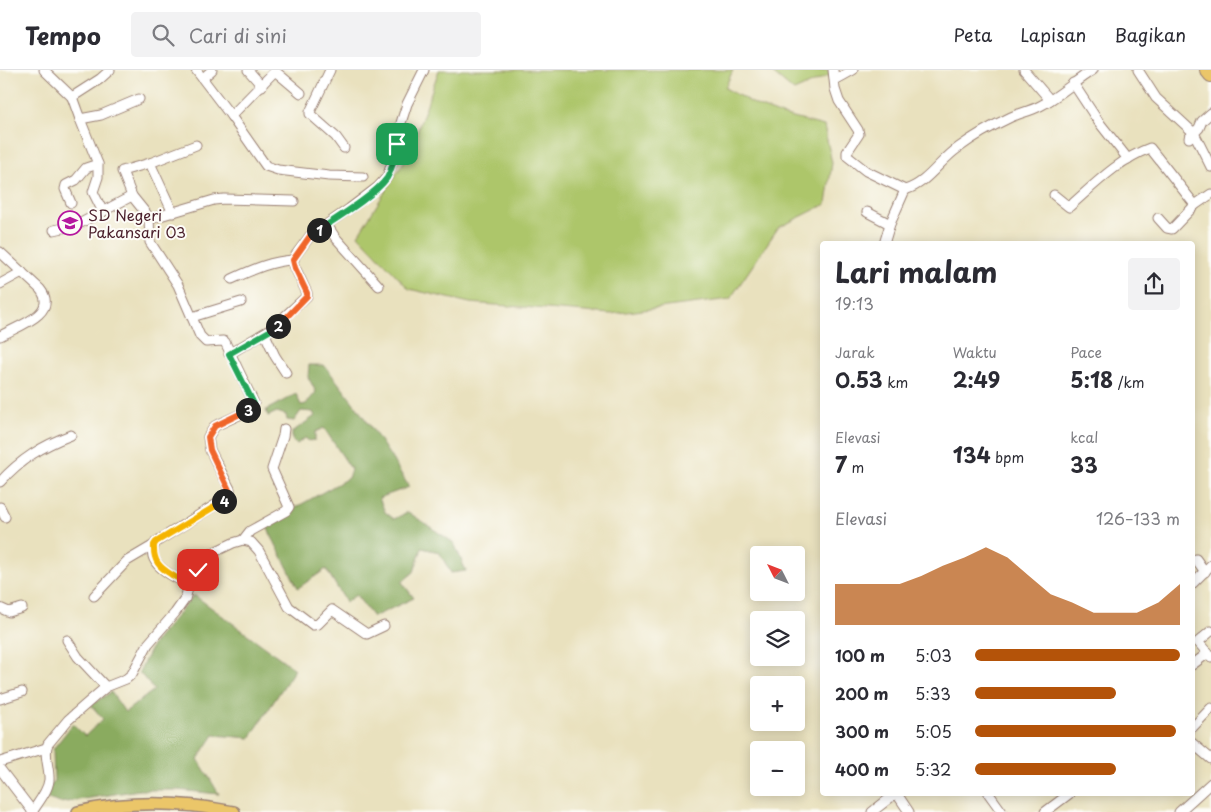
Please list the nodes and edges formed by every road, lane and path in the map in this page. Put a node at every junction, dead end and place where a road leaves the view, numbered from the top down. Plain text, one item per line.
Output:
1 (44, 70) edge
2 (110, 70) edge
3 (196, 70) edge
4 (212, 70) edge
5 (248, 70) edge
6 (330, 70) edge
7 (424, 70) edge
8 (833, 70) edge
9 (854, 70) edge
10 (1024, 70) edge
11 (1093, 70) edge
12 (1138, 70) edge
13 (1208, 70) edge
14 (1211, 75) edge
15 (202, 78) junction
16 (836, 80) junction
17 (1072, 82) junction
18 (262, 86) junction
19 (302, 93) dead end
20 (72, 97) junction
21 (139, 100) dead end
22 (1050, 100) junction
23 (1211, 113) edge
24 (231, 116) junction
25 (80, 119) junction
26 (1192, 135) junction
27 (196, 145) dead end
28 (344, 148) dead end
29 (1128, 159) junction
30 (150, 163) junction
31 (98, 164) junction
32 (1211, 167) edge
33 (363, 177) dead end
34 (905, 190) junction
35 (1211, 194) edge
36 (1054, 195) dead end
37 (132, 196) junction
38 (294, 201) dead end
39 (71, 203) dead end
40 (1195, 205) junction
41 (103, 212) junction
42 (867, 212) dead end
43 (173, 213) junction
44 (1158, 218) dead end
45 (150, 219) junction
46 (890, 224) junction
47 (327, 225) junction
48 (54, 230) dead end
49 (885, 241) edge
50 (0, 252) edge
51 (293, 260) junction
52 (22, 272) junction
53 (232, 278) dead end
54 (0, 284) edge
55 (379, 286) dead end
56 (241, 302) dead end
57 (192, 317) junction
58 (265, 334) junction
59 (0, 336) edge
60 (229, 354) junction
61 (286, 373) dead end
62 (284, 429) dead end
63 (71, 435) dead end
64 (0, 482) edge
65 (0, 507) edge
66 (6, 517) dead end
67 (243, 540) junction
68 (154, 545) junction
69 (1196, 559) dead end
70 (1208, 569) edge
71 (1195, 581) edge
72 (189, 587) junction
73 (94, 596) dead end
74 (0, 608) edge
75 (22, 608) dead end
76 (384, 626) dead end
77 (1211, 631) edge
78 (67, 640) dead end
79 (1210, 655) edge
80 (1195, 663) edge
81 (106, 687) junction
82 (22, 692) dead end
83 (1, 698) edge
84 (1211, 708) edge
85 (1195, 725) edge
86 (1195, 747) edge
87 (46, 748) junction
88 (1211, 759) edge
89 (0, 762) edge
90 (0, 769) edge
91 (1211, 783) edge
92 (1195, 792) edge
93 (893, 796) edge
94 (897, 796) edge
95 (990, 796) edge
96 (1066, 796) edge
97 (1192, 796) edge
98 (32, 812) edge
99 (78, 812) edge
100 (234, 812) edge
101 (872, 812) edge
102 (909, 812) edge
103 (1002, 812) edge
104 (1045, 812) edge
105 (1179, 812) edge

1 - 20 street
2 - 20 street
3 - 15 street
4 - 15 street
5 - 18 street
6 - 28 street
7 - 47 street
8 - 16 street
9 - 16 street
10 - 22 street
11 - 17 street
12 - 26 street
13 - 14 highway
15 - 24 street
16 - 34 street
17 - 22 street
17 - 29 street
18 - 19 street
18 - 24 street
20 - 25 street
21 - 25 street
22 - 34 street
23 - 26 street
24 - 33 street
25 - 31 street
26 - 32 street
27 - 30 street
29 - 36 street
29 - 40 street
30 - 37 street
30 - 43 street
31 - 39 street
31 - 41 street
34 - 46 street
35 - 40 street
37 - 41 street
37 - 45 street
38 - 43 street
40 - 44 street
41 - 48 street
42 - 46 street
43 - 45 street
45 - 57 street
46 - 49 street
47 - 51 street
47 - 55 street
50 - 52 street
51 - 53 street
51 - 58 street
52 - 54 street
52 - 59 street
56 - 57 street
57 - 60 street
58 - 60 street
58 - 61 street
60 - 68 street
62 - 67 street
63 - 64 street
65 - 66 street
67 - 72 street
67 - 76 street
68 - 72 street
68 - 73 street
69 - 70 street
70 - 71 street
72 - 81 street
74 - 75 street
77 - 79 street
78 - 81 street
79 - 80 street
81 - 87 street
82 - 83 street
84 - 85 street
86 - 88 street
87 - 89 street
87 - 98 street
90 - 98 street
91 - 92 street
93 - 101 street
94 - 102 street
95 - 103 street
96 - 104 street
97 - 105 street
99 - 100 main road

